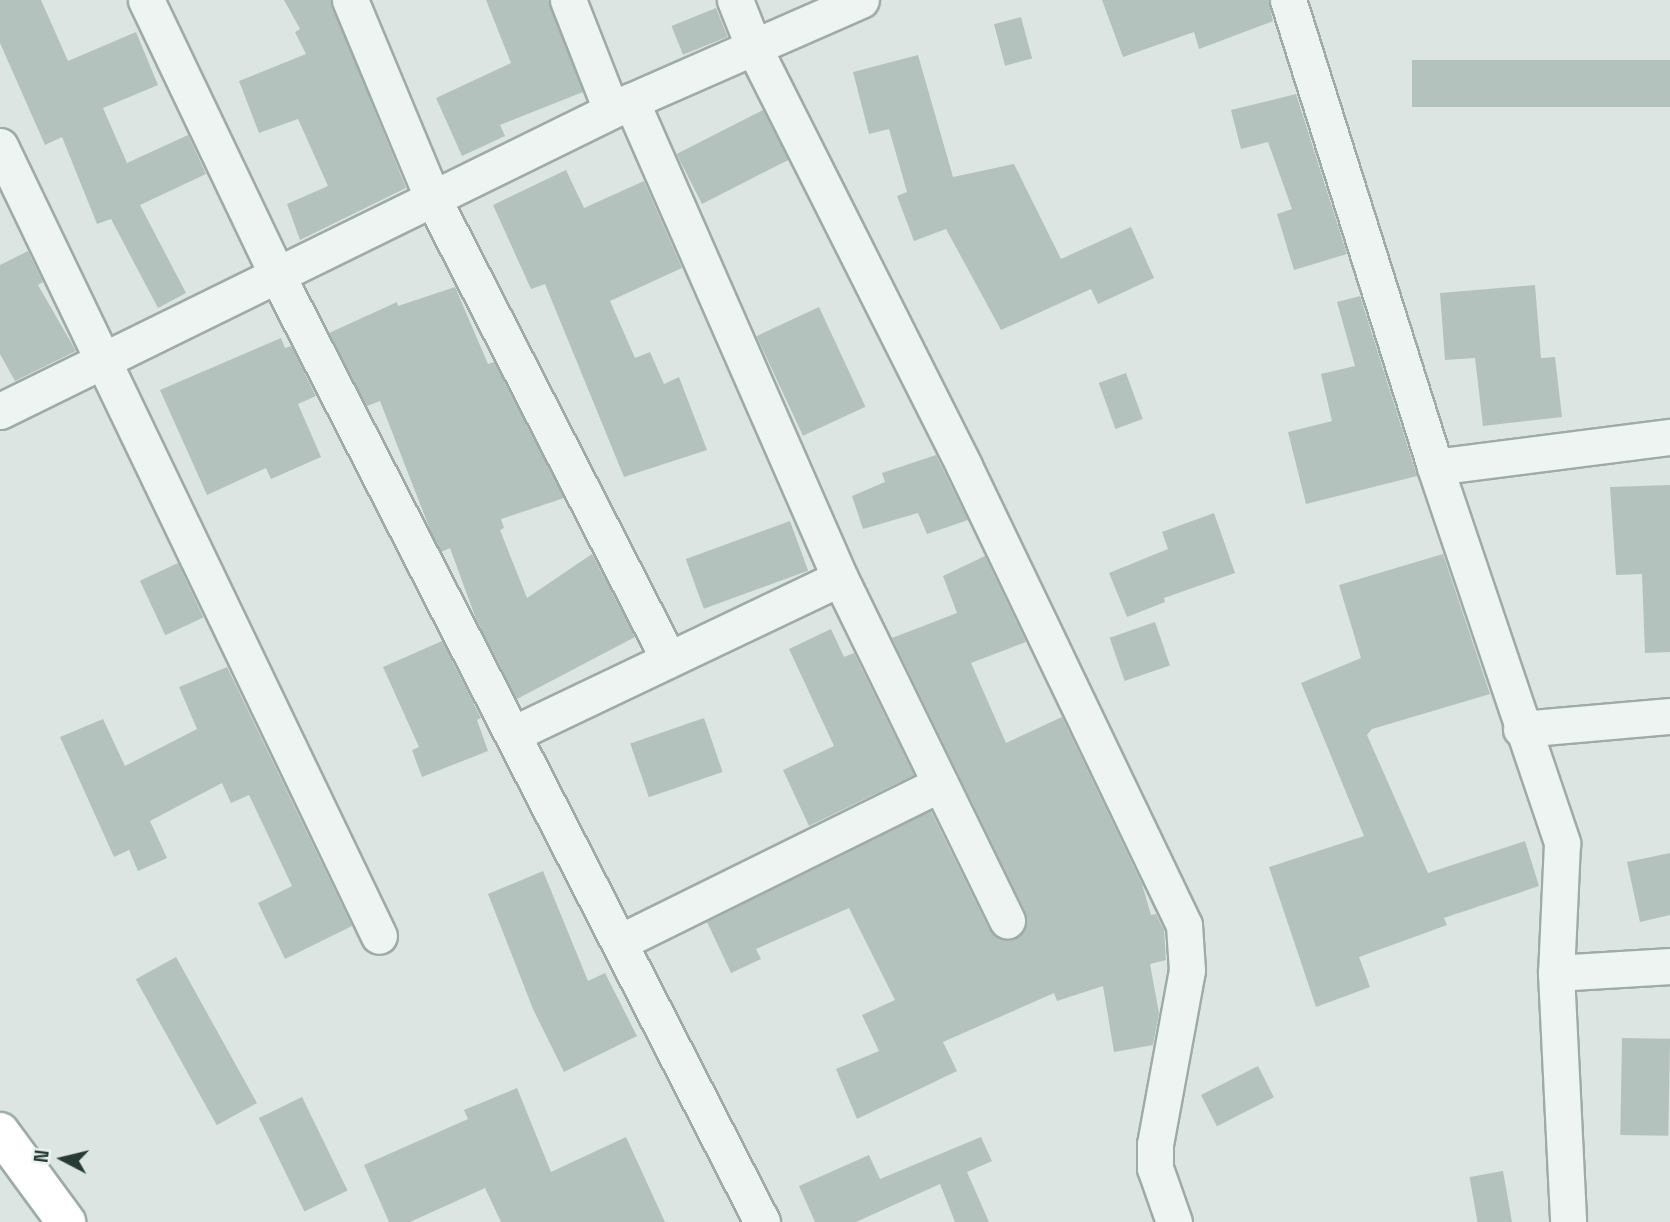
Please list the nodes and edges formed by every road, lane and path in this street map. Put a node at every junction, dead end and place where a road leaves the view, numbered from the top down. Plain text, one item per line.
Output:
1 (146, 0) edge
2 (350, 0) edge
3 (568, 0) edge
4 (736, 0) edge
5 (861, 0) edge
6 (1287, 0) edge
7 (754, 48) junction
8 (621, 106) junction
9 (0, 146) edge
10 (432, 197) junction
11 (276, 273) junction
12 (100, 360) junction
13 (0, 411) edge
14 (1670, 437) edge
15 (1435, 467) junction
16 (840, 578) junction
17 (668, 658) junction
18 (1670, 716) edge
19 (1521, 729) junction
20 (513, 734) junction
21 (940, 784) junction
22 (1007, 920) dead end
23 (379, 936) dead end
24 (620, 942) junction
25 (1670, 966) edge
26 (1556, 972) junction
27 (0, 1132) edge
28 (66, 1222) edge
29 (762, 1222) edge
30 (1174, 1222) edge
31 (1568, 1222) edge

1 - 11 street
2 - 10 street
3 - 8 street
4 - 7 street
5 - 7 street
6 - 15 street
7 - 8 street
7 - 30 street
8 - 10 street
8 - 16 street
9 - 12 street
10 - 11 street
10 - 17 street
11 - 12 street
11 - 20 street
12 - 13 street
12 - 23 street
14 - 15 street
15 - 19 street
16 - 17 street
16 - 21 street
17 - 20 street
18 - 19 street
19 - 26 street
20 - 24 street
21 - 22 street
21 - 24 street
24 - 29 street
25 - 26 street
26 - 31 street
27 - 28 highway

